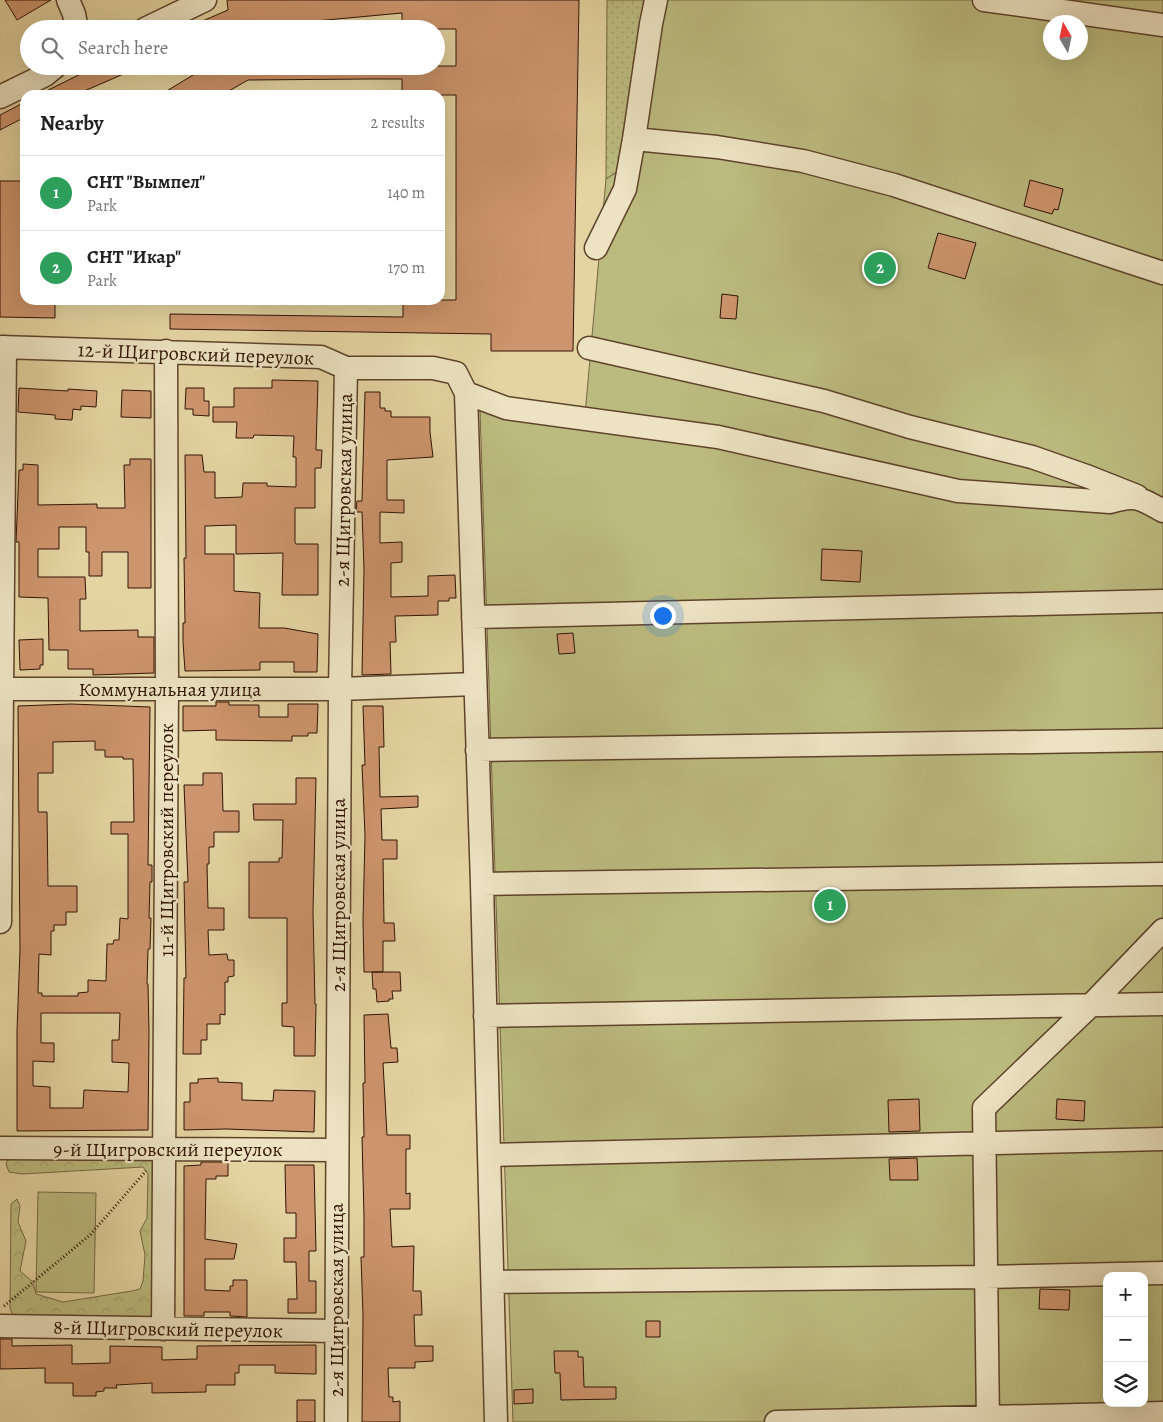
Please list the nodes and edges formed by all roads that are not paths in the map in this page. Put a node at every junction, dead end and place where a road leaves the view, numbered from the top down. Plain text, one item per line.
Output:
1 (205, 0) edge
2 (656, 0) edge
3 (984, 0) edge
4 (69, 1) edge
5 (75, 20) edge
6 (164, 20) edge
7 (1163, 25) edge
8 (45, 75) edge
9 (0, 97) edge
10 (634, 139) junction
11 (596, 248) dead end
12 (1163, 273) edge
13 (2, 348) edge
14 (589, 348) dead end
15 (166, 351) junction
16 (346, 368) junction
17 (466, 394) junction
18 (1140, 498) junction
19 (1163, 511) edge
20 (1163, 601) edge
21 (473, 617) junction
22 (475, 684) junction
23 (1, 689) edge
24 (167, 689) junction
25 (340, 689) junction
26 (1163, 740) edge
27 (477, 750) junction
28 (1163, 874) edge
29 (482, 884) junction
30 (0, 922) edge
31 (1163, 930) edge
32 (1163, 1004) edge
33 (1090, 1006) junction
34 (485, 1016) junction
35 (1163, 1139) edge
36 (984, 1144) junction
37 (0, 1148) edge
38 (165, 1149) junction
39 (336, 1150) junction
40 (489, 1155) junction
41 (1163, 1273) edge
42 (986, 1278) junction
43 (493, 1282) junction
44 (0, 1326) edge
45 (163, 1329) junction
46 (336, 1331) junction
47 (1163, 1413) edge
48 (988, 1420) edge
49 (336, 1422) edge
50 (496, 1422) edge
51 (776, 1422) edge

1 - 6 street
2 - 10 street
3 - 7 street
4 - 5 street
8 - 9 street
10 - 11 street
10 - 12 street
13 - 15 street, 12-й Щигровский переулок
13 - 23 street
14 - 18 street
15 - 16 street, 12-й Щигровский переулок
15 - 24 street, 11-й Щигровский переулок
16 - 17 street, 12-й Щигровский переулок
16 - 25 street, 2-я Щигровская улица
17 - 18 street
17 - 21 street
18 - 19 street
20 - 21 street
21 - 22 street
22 - 25 street, Коммунальная улица
22 - 27 street
23 - 24 street, Коммунальная улица
23 - 30 street
24 - 25 street, Коммунальная улица
24 - 38 street, 11-й Щигровский переулок
25 - 39 street, 2-я Щигровская улица
26 - 27 street
27 - 29 street
28 - 29 street
29 - 34 street
31 - 33 street
32 - 33 street
33 - 34 street
33 - 36 street
34 - 40 street
35 - 36 street
36 - 40 street
36 - 42 street
37 - 38 street, 9-й Щигровский переулок
38 - 39 street, 9-й Щигровский переулок
38 - 45 street, 11-й Щигровский переулок
39 - 46 street, 2-я Щигровская улица
40 - 43 street
41 - 42 street
42 - 43 street
42 - 48 street
43 - 50 street
44 - 45 street, 8-й Щигровский переулок
45 - 46 street, 8-й Щигровский переулок
46 - 49 street, 2-я Щигровская улица
47 - 48 street
48 - 51 street

